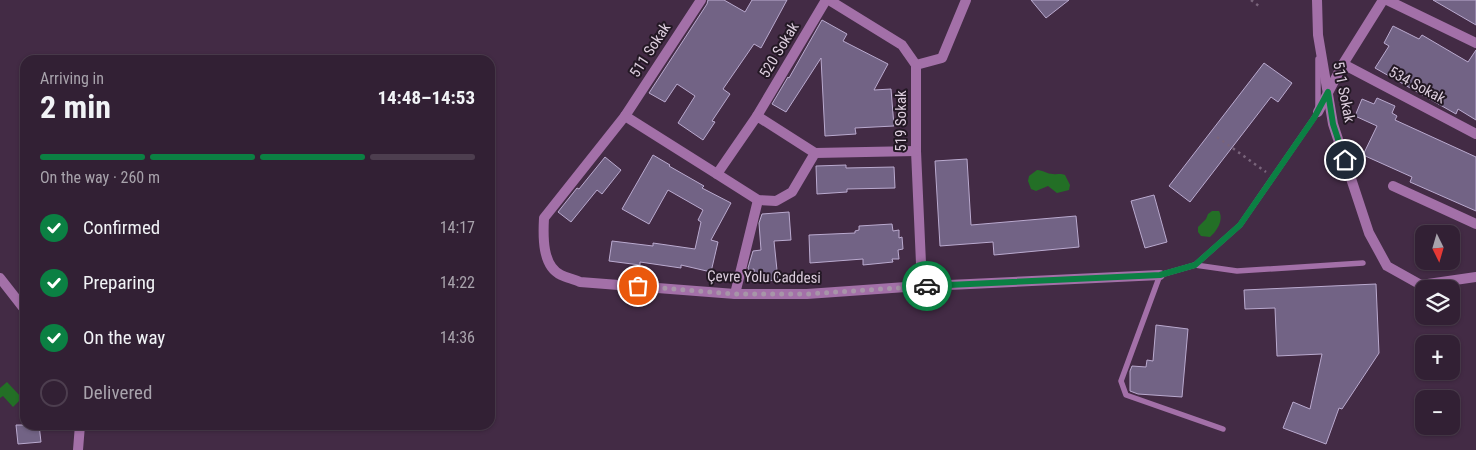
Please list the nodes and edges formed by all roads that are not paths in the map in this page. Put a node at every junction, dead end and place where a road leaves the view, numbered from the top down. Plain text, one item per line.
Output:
1 (701, 0) edge
2 (828, 0) edge
3 (966, 0) edge
4 (1317, 0) edge
5 (1385, 0) edge
6 (1318, 35) junction
7 (1476, 43) edge
8 (1343, 64) junction
9 (916, 65) junction
10 (1328, 92) junction
11 (1318, 112) junction
12 (625, 116) junction
13 (756, 116) junction
14 (1476, 134) edge
15 (916, 151) junction
16 (815, 153) junction
17 (717, 174) junction
18 (1393, 186) dead end
19 (758, 200) junction
20 (1476, 224) edge
21 (1363, 263) dead end
22 (1195, 265) junction
23 (1160, 275) junction
24 (1476, 277) edge
25 (0, 278) edge
26 (922, 286) junction
27 (735, 294) junction
28 (20, 304) edge
29 (1223, 428) dead end
30 (80, 430) edge
31 (78, 450) edge

1 - 12 street, 511 Sokak
2 - 9 street
2 - 13 street, 520 Sokak
3 - 9 street
4 - 6 street, 511 Sokak
5 - 7 street
5 - 8 street
6 - 10 street, 511 Sokak
6 - 11 lane
8 - 10 street
8 - 14 street, 534 Sokak
9 - 15 street, 519 Sokak
10 - 11 street
10 - 24 street, 511 Sokak
11 - 22 lane
12 - 17 street
12 - 27 street, Çevre Yolu Caddesi
13 - 16 street
13 - 17 street, 520 Sokak
15 - 16 street
15 - 26 street, 519 Sokak
16 - 19 street
17 - 19 street
18 - 20 street
19 - 27 street
21 - 22 lane
22 - 23 lane
23 - 26 street, Çevre Yolu Caddesi
23 - 29 lane
25 - 28 street
26 - 27 street, Çevre Yolu Caddesi
30 - 31 street

